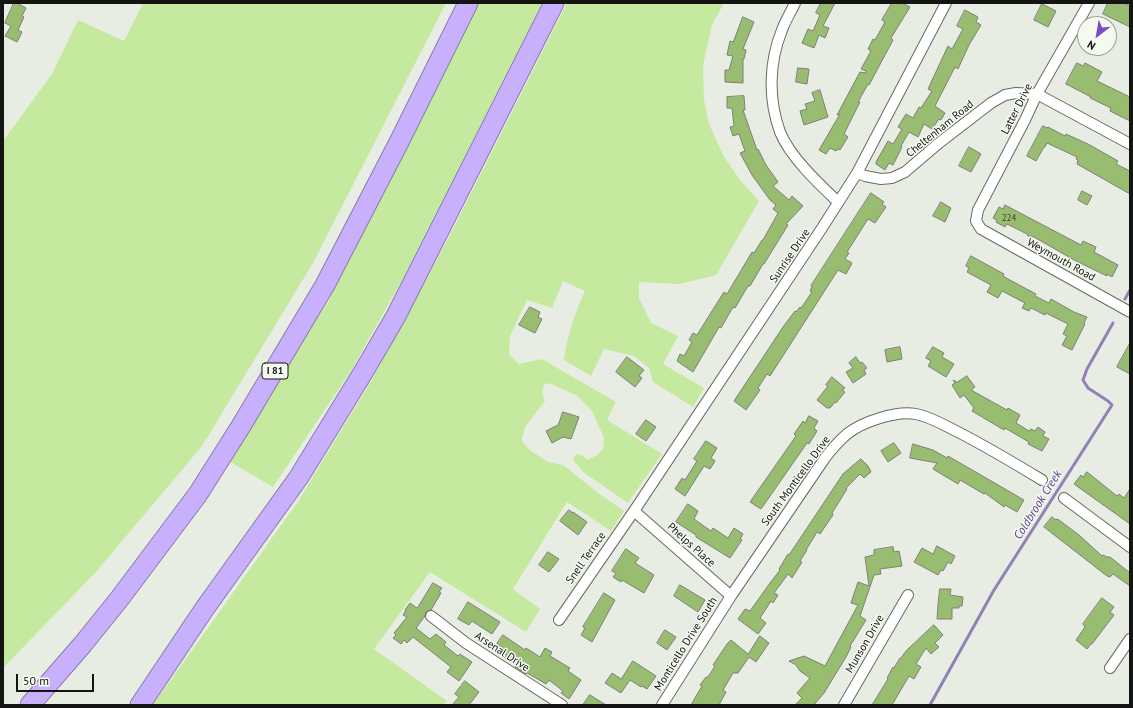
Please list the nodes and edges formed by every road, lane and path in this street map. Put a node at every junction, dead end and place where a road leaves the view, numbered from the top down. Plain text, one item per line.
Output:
1 (468, 3) edge
2 (554, 3) edge
3 (796, 3) edge
4 (946, 3) edge
5 (1089, 3) edge
6 (1037, 94) junction
7 (1130, 144) edge
8 (857, 173) junction
9 (838, 202) junction
10 (981, 229) joint
11 (1130, 312) edge
12 (1042, 480) dead end
13 (1064, 498) dead end
14 (634, 511) junction
15 (1130, 547) edge
16 (731, 596) junction
17 (908, 596) dead end
18 (432, 616) dead end
19 (559, 620) dead end
20 (1130, 639) edge
21 (1110, 668) dead end
22 (30, 705) edge
23 (140, 705) edge
24 (562, 705) edge
25 (662, 705) edge
26 (844, 705) edge

1 - 22 highway, I 81
2 - 23 highway
3 - 9 street
4 - 8 street, Sunrise Drive
5 - 6 street, Latter Drive
6 - 7 street
6 - 8 street, Cheltenham Road
6 - 10 street, Latter Drive
8 - 9 street, Sunrise Drive
9 - 14 street, Sunrise Drive
10 - 11 street, Weymouth Road
12 - 16 street, South Monticello Drive
13 - 15 street
14 - 16 street, Phelps Place
14 - 19 street, Snell Terrace
16 - 25 street, Monticello Drive South
17 - 26 street, Munson Drive
18 - 24 street, Arsenal Drive
20 - 21 street

